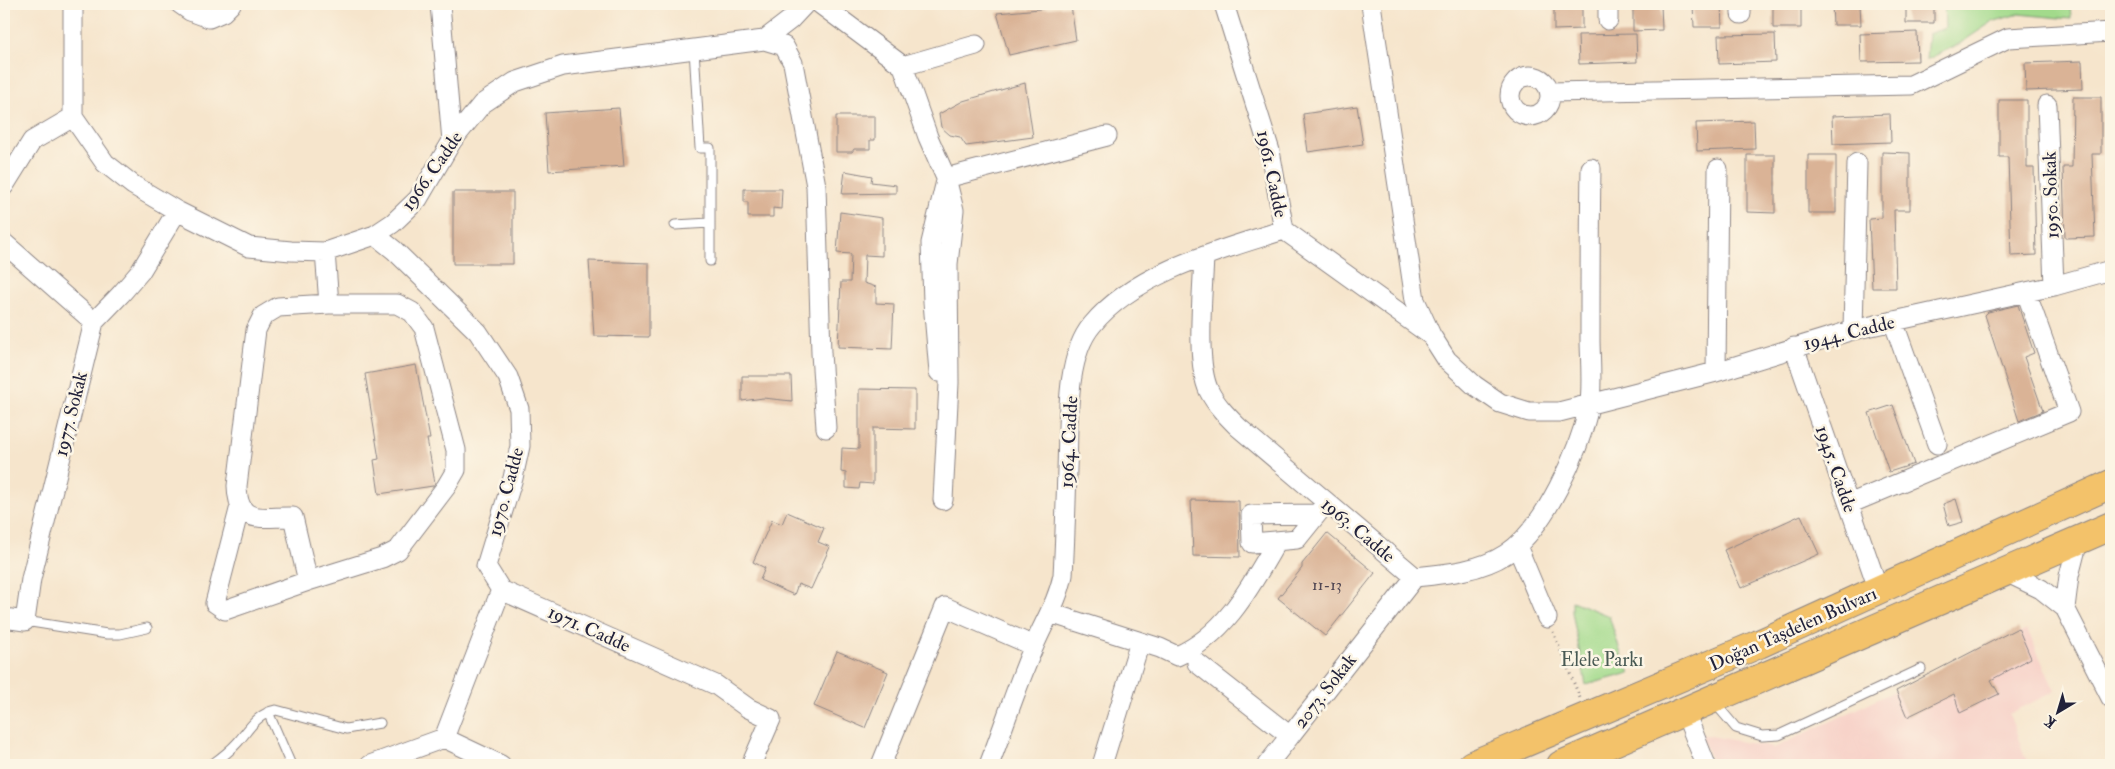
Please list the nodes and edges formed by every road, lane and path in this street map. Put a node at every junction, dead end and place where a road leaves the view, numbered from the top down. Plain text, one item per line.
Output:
1 (73, 4) edge
2 (180, 4) edge
3 (231, 4) edge
4 (440, 4) edge
5 (805, 4) edge
6 (820, 4) edge
7 (1224, 4) edge
8 (1371, 4) edge
9 (2111, 32) edge
10 (764, 40) junction
11 (976, 45) dead end
12 (694, 49) junction
13 (903, 66) junction
14 (1550, 92) dead end
15 (2047, 105) dead end
16 (73, 117) junction
17 (1107, 136) dead end
18 (452, 141) junction
19 (1857, 163) dead end
20 (1591, 168) dead end
21 (1718, 169) dead end
22 (946, 178) junction
23 (4, 186) edge
24 (177, 211) junction
25 (710, 223) junction
26 (674, 225) dead end
27 (1284, 230) junction
28 (375, 235) junction
29 (4, 243) edge
30 (325, 252) junction
31 (1204, 256) junction
32 (710, 261) dead end
33 (2111, 270) edge
34 (2054, 286) junction
35 (2026, 292) junction
36 (329, 304) junction
37 (1893, 321) junction
38 (94, 322) junction
39 (1853, 330) junction
40 (1431, 335) junction
41 (1794, 347) junction
42 (1716, 372) junction
43 (1590, 406) junction
44 (826, 428) dead end
45 (1937, 444) dead end
46 (2111, 484) edge
47 (943, 500) dead end
48 (1849, 504) junction
49 (240, 506) junction
50 (1321, 508) junction
51 (2111, 526) edge
52 (1277, 541) junction
53 (2078, 541) junction
54 (1517, 546) junction
55 (2006, 572) junction
56 (1415, 577) junction
57 (308, 581) junction
58 (501, 590) junction
59 (1879, 591) junction
60 (2065, 608) junction
61 (1050, 613) junction
62 (4, 618) edge
63 (1547, 618) joint
64 (25, 621) junction
65 (147, 628) dead end
66 (1140, 642) junction
67 (1034, 646) junction
68 (1197, 663) dead end
69 (1921, 669) dead end
70 (2111, 698) edge
71 (1712, 700) junction
72 (268, 712) junction
73 (1685, 712) junction
74 (1588, 717) junction
75 (380, 723) dead end
76 (1290, 736) junction
77 (444, 738) junction
78 (211, 765) edge
79 (291, 765) edge
80 (370, 765) edge
81 (501, 765) edge
82 (751, 765) edge
83 (881, 765) edge
84 (989, 765) edge
85 (1102, 765) edge
86 (1267, 765) edge
87 (1472, 765) edge
88 (1562, 765) edge
89 (1706, 765) edge

1 - 16 street
2 - 3 street
4 - 18 street
5 - 10 street
6 - 13 street
7 - 27 street, 1961. Cadde
8 - 40 street, 1944. Cadde
9 - 14 street
10 - 12 street, 1966. Cadde
10 - 44 street
11 - 13 street
12 - 18 street, 1966. Cadde
12 - 25 lane
13 - 22 street
15 - 34 street, 1950. Sokak
16 - 23 street
16 - 24 street, 1966. Cadde
17 - 22 street
18 - 28 street, 1966. Cadde
19 - 39 street
20 - 43 street
21 - 42 street
22 - 47 street
24 - 30 street, 1966. Cadde
24 - 38 street
25 - 26 lane
25 - 32 lane
27 - 31 street, 1964. Cadde
27 - 40 street, 1961. Cadde
28 - 30 street, 1966. Cadde
28 - 58 street, 1970. Cadde
29 - 38 street
30 - 36 street
31 - 50 street, 1963. Cadde
31 - 61 street, 1964. Cadde
33 - 34 street, 1944. Cadde
34 - 35 street, 1944. Cadde
35 - 37 street, 1944. Cadde
35 - 48 street
36 - 49 street
36 - 57 street
37 - 39 street, 1944. Cadde
37 - 45 street
38 - 64 street, 1977. Sokak
39 - 41 street, 1944. Cadde
40 - 43 street, 1944. Cadde
41 - 42 street, 1944. Cadde
41 - 48 street, 1945. Cadde
42 - 43 street, 1944. Cadde
43 - 54 street
46 - 59 main road, Doğan Taşdelen Bulvarı
48 - 59 street, 1945. Cadde
49 - 57 street
49 - 57 street
50 - 52 street
50 - 52 street
50 - 56 street, 1963. Cadde
51 - 53 main road, Doğan Taşdelen Bulvarı
52 - 66 street
53 - 55 main road, Doğan Taşdelen Bulvarı
53 - 60 street
54 - 56 street
54 - 63 street
55 - 60 street
55 - 71 main road, Doğan Taşdelen Bulvarı
56 - 76 street, 2073. Sokak
58 - 77 street
58 - 82 street, 1971. Cadde
59 - 74 main road, Doğan Taşdelen Bulvarı
60 - 70 street
61 - 66 street
61 - 67 street, 1964. Cadde
62 - 64 street
63 - 74 path
64 - 65 lane
66 - 85 street
67 - 83 street
67 - 84 street, 1964. Cadde
68 - 76 street, 2073. Sokak
69 - 71 lane
71 - 73 main road, Doğan Taşdelen Bulvarı
72 - 75 lane
72 - 78 lane
72 - 79 lane
73 - 88 main road, Doğan Taşdelen Bulvarı
73 - 89 street
74 - 87 main road, Doğan Taşdelen Bulvarı
76 - 86 street
77 - 80 street
77 - 81 street

